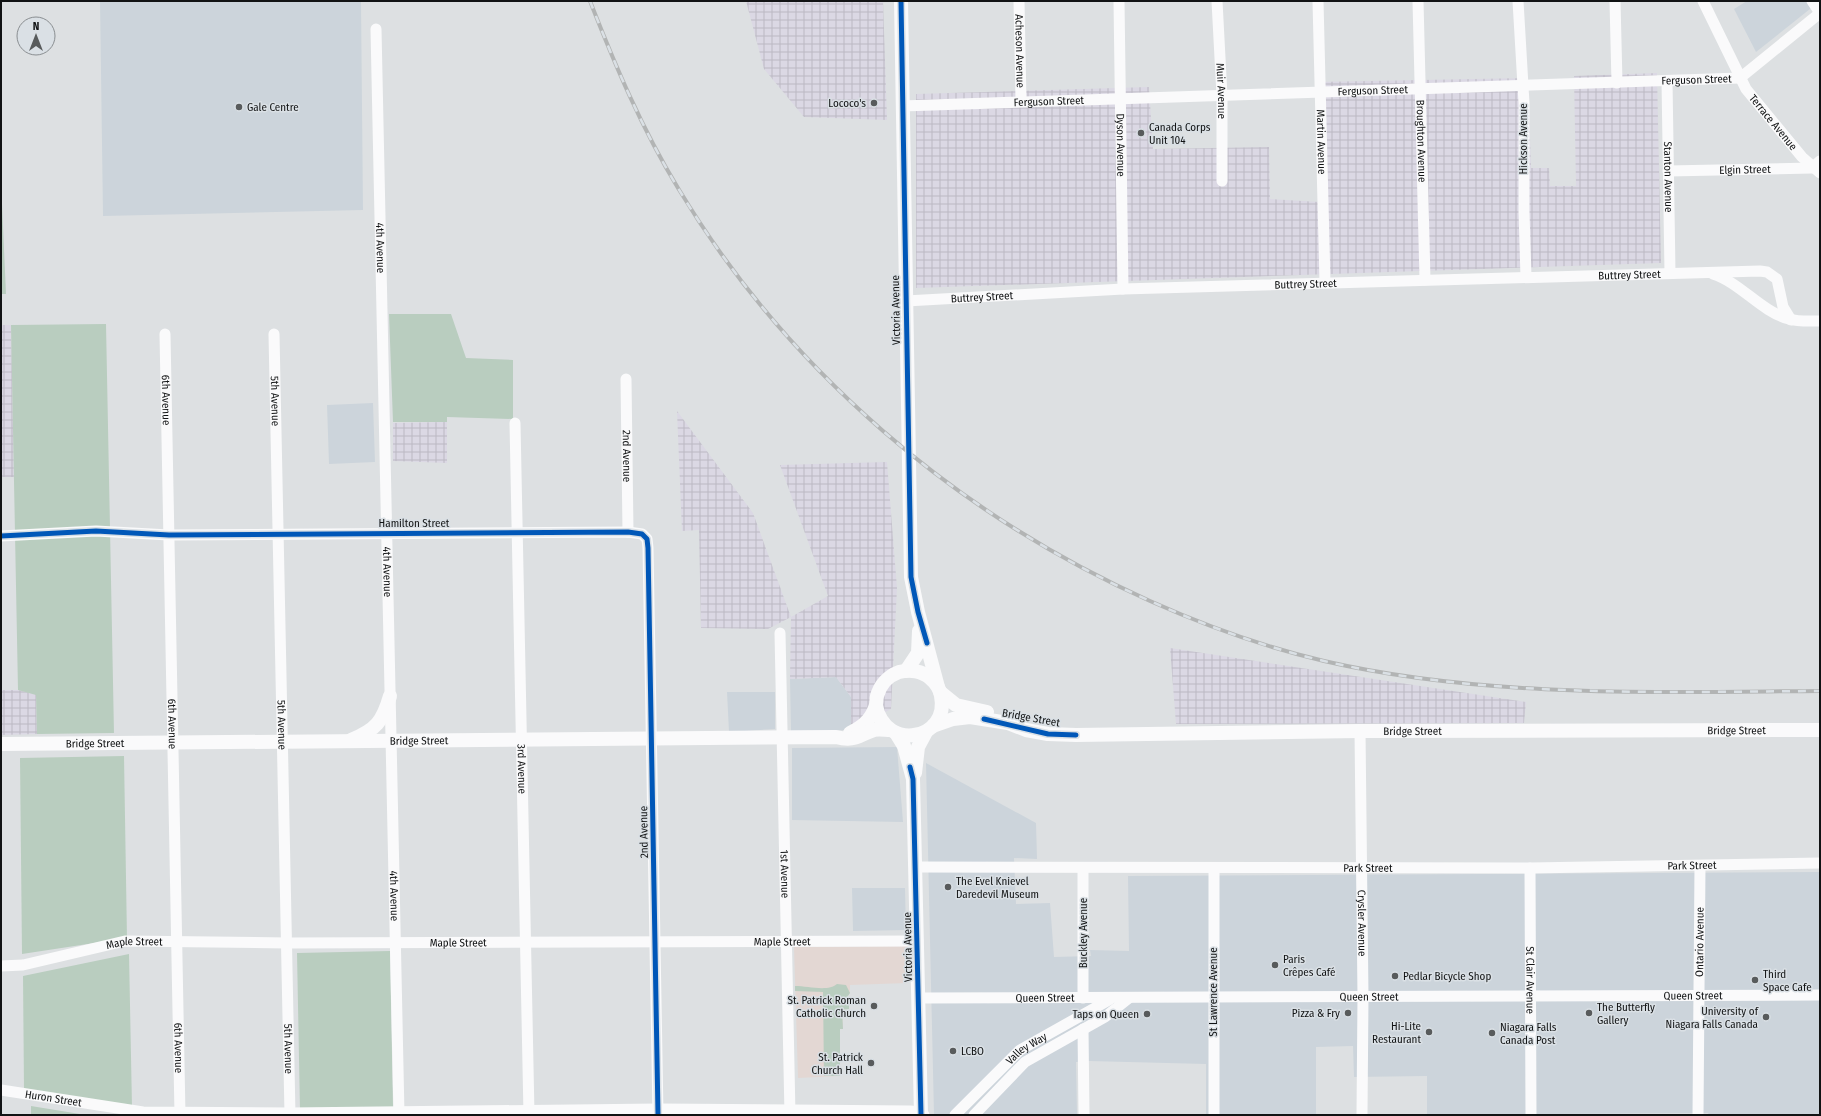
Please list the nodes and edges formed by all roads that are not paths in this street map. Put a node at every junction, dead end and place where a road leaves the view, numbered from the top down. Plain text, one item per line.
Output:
1 (901, 1) edge
2 (1019, 1) edge
3 (1119, 1) edge
4 (1217, 1) edge
5 (1318, 1) edge
6 (1418, 1) edge
7 (1518, 1) edge
8 (1615, 1) edge
9 (1702, 1) edge
10 (1812, 1) edge
11 (1820, 13) edge
12 (376, 29) dead end
13 (1740, 78) junction
14 (1667, 81) junction
15 (1617, 83) junction
16 (1522, 86) junction
17 (1421, 89) junction
18 (1321, 93) junction
19 (1222, 96) junction
20 (1121, 98) junction
21 (1021, 101) junction
22 (902, 106) junction
23 (1817, 167) edge
24 (1668, 171) junction
25 (1222, 181) dead end
26 (1706, 272) junction
27 (1670, 273) junction
28 (1526, 277) junction
29 (1425, 280) junction
30 (1325, 283) junction
31 (1123, 288) junction
32 (906, 301) junction
33 (1790, 320) junction
34 (1820, 321) edge
35 (165, 334) dead end
36 (274, 334) dead end
37 (626, 380) dead end
38 (515, 423) dead end
39 (628, 532) junction
40 (387, 533) junction
41 (517, 533) junction
42 (278, 534) junction
43 (170, 535) junction
44 (5, 536) edge
45 (648, 548) joint
46 (920, 618) junction
47 (780, 633) dead end
48 (906, 670) junction
49 (939, 690) junction
50 (390, 696) junction
51 (876, 706) junction
52 (1008, 723) junction
53 (930, 729) junction
54 (1820, 730) edge
55 (1360, 731) junction
56 (893, 732) junction
57 (782, 738) junction
58 (836, 738) junction
59 (652, 739) junction
60 (522, 740) junction
61 (174, 742) junction
62 (283, 742) junction
63 (345, 742) junction
64 (391, 742) junction
65 (1, 744) edge
66 (913, 779) junction
67 (1820, 863) edge
68 (1700, 866) junction
69 (916, 867) junction
70 (1083, 868) junction
71 (1214, 868) junction
72 (1361, 868) junction
73 (1530, 868) junction
74 (787, 940) junction
75 (177, 941) junction
76 (918, 941) junction
77 (396, 942) junction
78 (525, 942) junction
79 (656, 942) junction
80 (287, 943) junction
81 (1, 966) edge
82 (1698, 994) junction
83 (1820, 995) edge
84 (1363, 996) junction
85 (1530, 996) junction
86 (1213, 997) junction
87 (919, 998) junction
88 (1083, 998) junction
89 (1112, 998) junction
90 (1130, 998) junction
91 (1083, 1030) junction
92 (1, 1090) edge
93 (528, 1112) edge
94 (658, 1112) edge
95 (790, 1112) edge
96 (180, 1113) edge
97 (290, 1114) edge
98 (399, 1114) edge
99 (922, 1114) edge
100 (955, 1115) edge
101 (974, 1115) edge
102 (1084, 1115) edge
103 (1214, 1115) edge
104 (1362, 1115) edge
105 (1531, 1115) edge
106 (1698, 1115) edge

1 - 22 main road, Victoria Avenue
2 - 21 street, Acheson Avenue
3 - 20 street, Dyson Avenue
4 - 19 street, Muir Avenue
5 - 18 street, Martin Avenue
6 - 17 street, Broughton Avenue
7 - 16 street, Hickson Avenue
8 - 15 street
9 - 13 street, Terrace Avenue
10 - 11 street
11 - 13 street, Ferguson Street
12 - 40 street, 4th Avenue
13 - 14 street, Ferguson Street
13 - 23 street, Terrace Avenue
14 - 15 street, Ferguson Street
14 - 24 street, Stanton Avenue
15 - 16 street, Ferguson Street
16 - 17 street, Ferguson Street
16 - 28 street, Hickson Avenue
17 - 18 street, Ferguson Street
17 - 29 street, Broughton Avenue
18 - 19 street, Ferguson Street
18 - 30 street, Martin Avenue
19 - 20 street, Ferguson Street
19 - 25 street, Muir Avenue
20 - 21 street, Ferguson Street
20 - 31 street, Dyson Avenue
21 - 22 street, Ferguson Street
22 - 32 main road, Victoria Avenue
23 - 24 street, Elgin Street
24 - 27 street, Stanton Avenue
26 - 27 street, Buttrey Street
26 - 33 street, Buttrey Street
26 - 33 street, Buttrey Street
27 - 28 street, Buttrey Street
28 - 29 street, Buttrey Street
29 - 30 street, Buttrey Street
30 - 31 street, Buttrey Street
31 - 32 street, Buttrey Street
32 - 46 main road, Victoria Avenue
33 - 34 street, Buttrey Street
35 - 43 street, 6th Avenue
36 - 42 street, 5th Avenue
37 - 39 street, 2nd Avenue
38 - 41 street, 3rd Avenue
39 - 41 street, Hamilton Street
39 - 45 street, Hamilton Street
40 - 41 street, Hamilton Street
40 - 42 street, Hamilton Street
40 - 50 street, 4th Avenue
41 - 60 street, 3rd Avenue
42 - 43 street, Hamilton Street
42 - 62 street, 5th Avenue
43 - 44 street, Hamilton Street
43 - 61 street, 6th Avenue
45 - 59 street, 2nd Avenue
46 - 48 main road, Victoria Avenue
46 - 49 main road, Victoria Avenue
47 - 57 street, 1st Avenue
48 - 49 main road
48 - 51 main road
49 - 52 main road, Bridge Street
49 - 53 main road
50 - 63 main road
50 - 64 street, 4th Avenue
51 - 56 main road
51 - 58 main road, Bridge Street
52 - 53 main road, Bridge Street
52 - 55 main road, Bridge Street
53 - 56 main road
53 - 66 main road, Victoria Avenue
54 - 55 main road, Bridge Street
55 - 72 street, Crysler Avenue
56 - 58 main road, Bridge Street
56 - 66 main road, Victoria Avenue
57 - 58 main road, Bridge Street
57 - 59 main road, Bridge Street
57 - 74 street, 1st Avenue
59 - 60 main road, Bridge Street
59 - 79 street, 2nd Avenue
60 - 64 main road, Bridge Street
60 - 78 street, 3rd Avenue
61 - 62 main road, Bridge Street
61 - 65 main road, Bridge Street
61 - 75 street, 6th Avenue
62 - 63 main road, Bridge Street
62 - 80 street, 5th Avenue
63 - 64 main road, Bridge Street
64 - 77 street, 4th Avenue
66 - 69 main road, Victoria Avenue
67 - 68 street, Park Street
68 - 73 street, Park Street
68 - 82 street, Ontario Avenue
69 - 70 street, Park Street
69 - 76 main road, Victoria Avenue
70 - 71 street, Park Street
70 - 88 street, Buckley Avenue
71 - 72 street, Park Street
71 - 86 street, St Lawrence Avenue
72 - 73 street, Park Street
72 - 84 street, Crysler Avenue
73 - 85 street, St Clair Avenue
74 - 76 street, Maple Street
74 - 79 street, Maple Street
74 - 95 street, 1st Avenue
75 - 80 street, Maple Street
75 - 81 street, Maple Street
75 - 96 street, 6th Avenue
76 - 87 main road, Victoria Avenue
77 - 78 street, Maple Street
77 - 80 street, Maple Street
77 - 98 street, 4th Avenue
78 - 79 street, Maple Street
78 - 93 street, 3rd Avenue
79 - 94 street, 2nd Avenue
80 - 97 street, 5th Avenue
82 - 83 street, Queen Street
82 - 85 street, Queen Street
82 - 106 street, Ontario Avenue
84 - 85 street, Queen Street
84 - 86 street, Queen Street
84 - 104 street, Crysler Avenue
85 - 105 street, St Clair Avenue
86 - 90 street, Queen Street
86 - 103 street, St Lawrence Avenue
87 - 88 street, Queen Street
87 - 99 main road, Victoria Avenue
88 - 89 street, Queen Street
89 - 90 street, Queen Street
89 - 100 street, Valley Way
90 - 91 street, Valley Way
91 - 101 street, Valley Way
91 - 102 street
92 - 96 street, Huron Street
93 - 94 street, Huron Street
93 - 98 street, Huron Street
94 - 95 street, Huron Street
95 - 99 street, Huron Street
96 - 97 street, Huron Street
97 - 98 street, Huron Street

